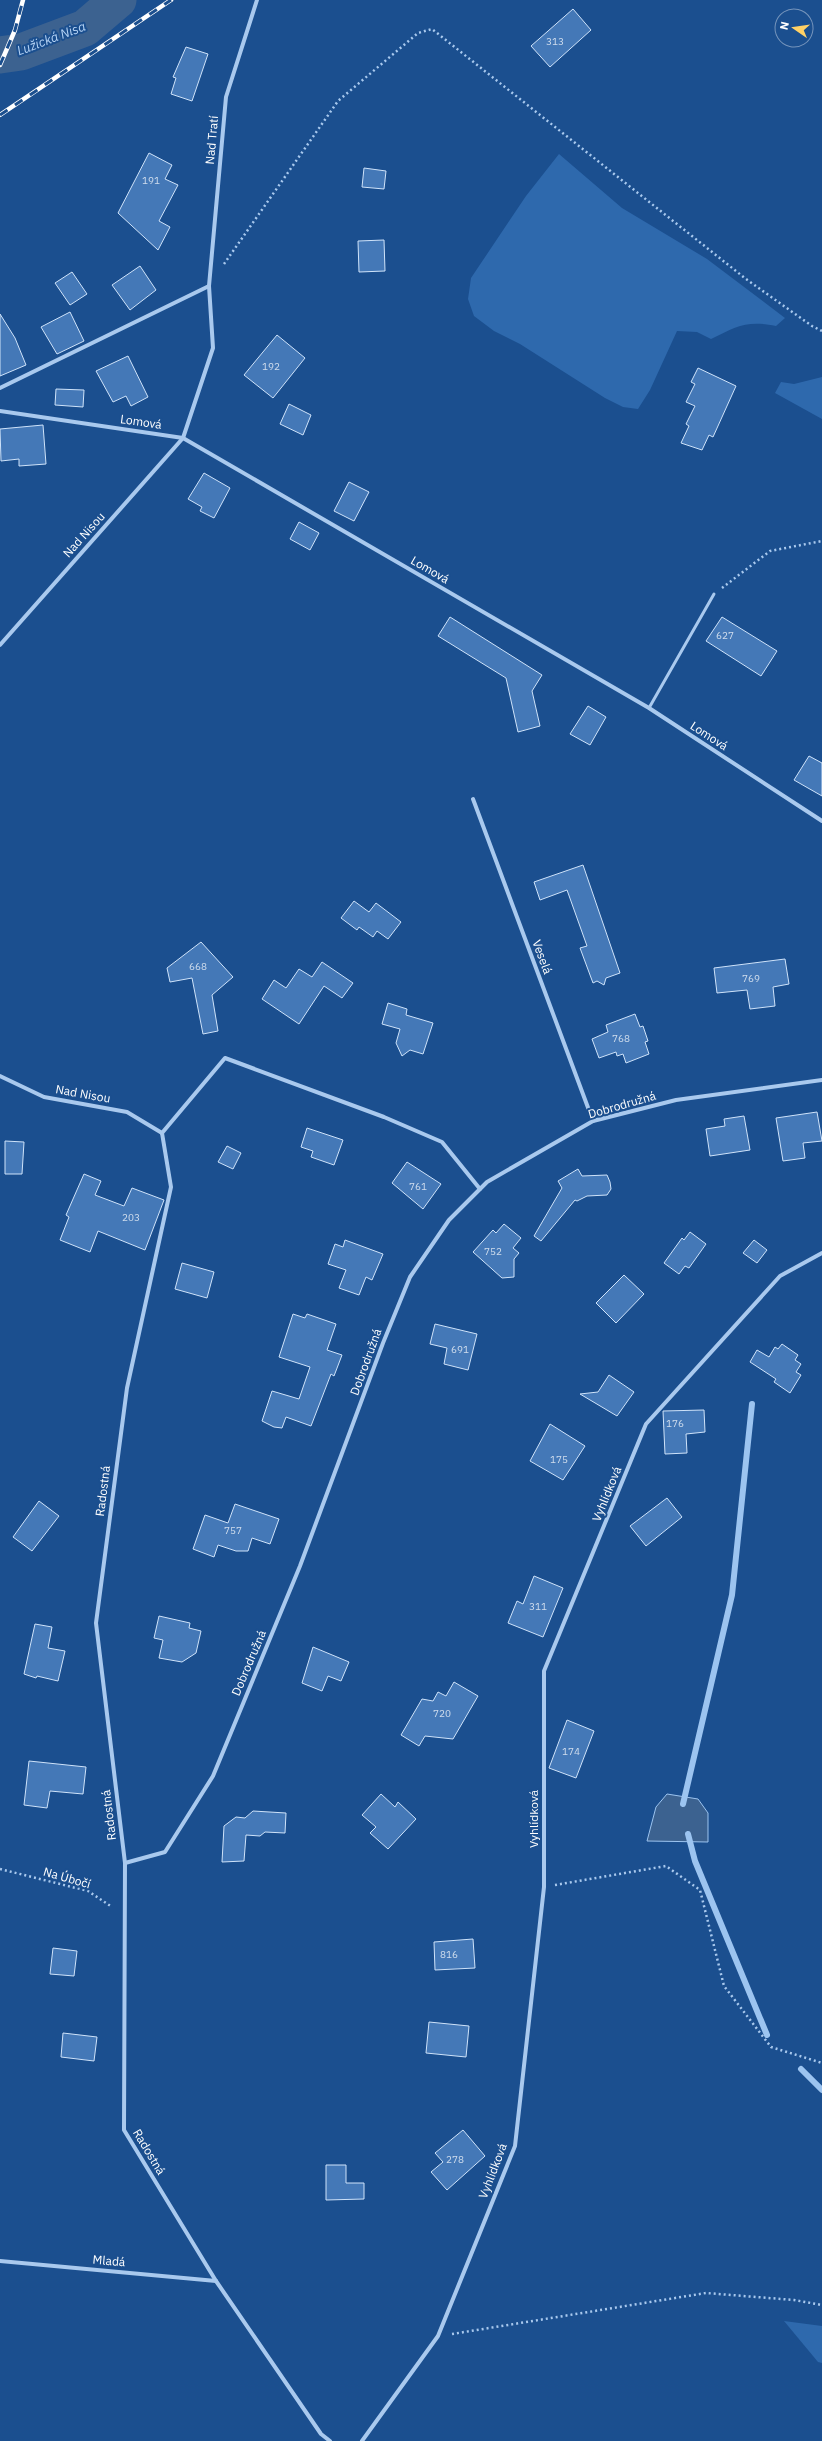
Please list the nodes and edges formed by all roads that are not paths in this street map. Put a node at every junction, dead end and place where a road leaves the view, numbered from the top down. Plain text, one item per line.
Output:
1 (257, 0) edge
2 (209, 286) junction
3 (0, 388) edge
4 (0, 411) edge
5 (183, 438) junction
6 (714, 594) road end
7 (0, 645) edge
8 (649, 708) junction
9 (472, 799) dead end
10 (822, 821) edge
11 (0, 1076) edge
12 (822, 1080) edge
13 (592, 1121) junction
14 (162, 1133) junction
15 (480, 1188) junction
16 (822, 1253) edge
17 (125, 1863) junction
18 (0, 2261) edge
19 (216, 2281) junction
20 (330, 2441) edge
21 (362, 2441) edge

1 - 2 street, Nad Tratí
2 - 3 street
2 - 5 street, Nad Tratí
4 - 5 street, Lomová
5 - 7 street, Nad Nisou
5 - 8 street, Lomová
6 - 8 lane
8 - 10 street, Lomová
9 - 13 street, Veselá
11 - 14 street, Nad Nisou
12 - 13 street, Dobrodružná
13 - 15 street, Dobrodružná
14 - 15 street
14 - 17 street, Radostná
15 - 17 street, Dobrodružná
16 - 21 street, Vyhlídková
17 - 19 street, Radostná
18 - 19 street, Mladá
19 - 20 street, Radostná

